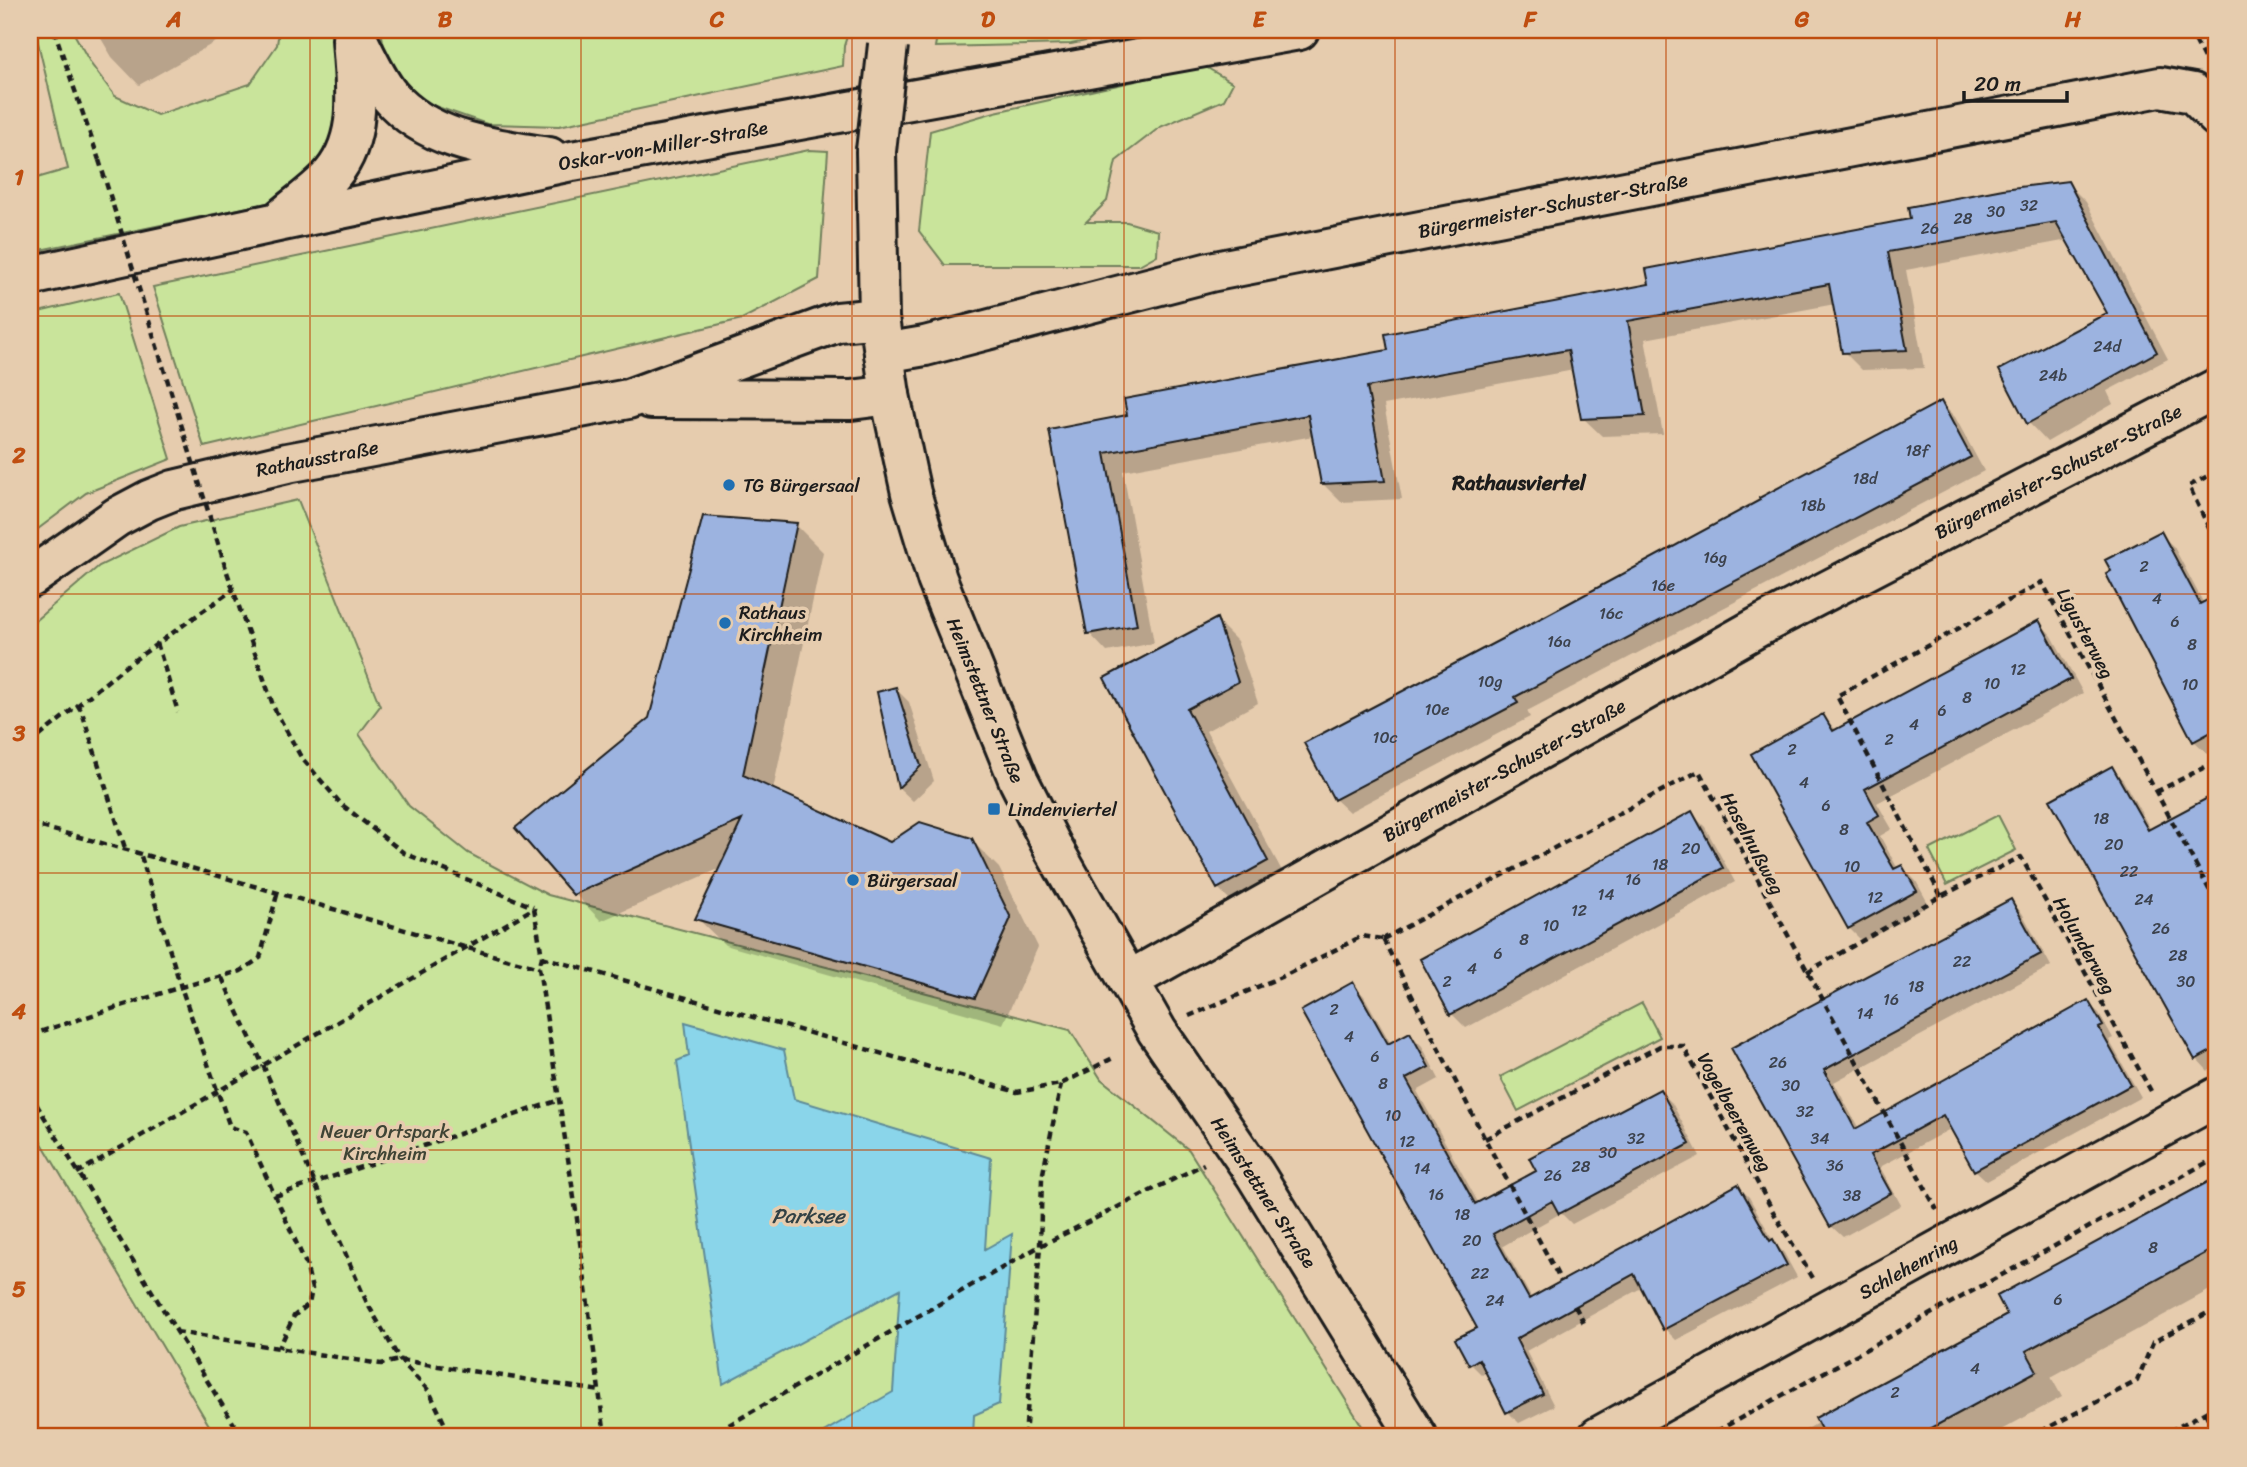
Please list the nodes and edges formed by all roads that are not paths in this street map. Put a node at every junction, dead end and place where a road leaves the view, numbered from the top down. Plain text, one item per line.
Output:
1 (352, 30) edge
2 (1299, 30) edge
3 (889, 37) edge
4 (2217, 117) edge
5 (572, 161) junction
6 (278, 222) junction
7 (30, 276) edge
8 (882, 335) junction
9 (2217, 388) edge
10 (890, 394) junction
11 (628, 398) junction
12 (30, 578) edge
13 (1128, 981) junction
14 (2217, 1097) edge
15 (1417, 1437) edge
16 (1598, 1437) edge

1 - 5 street
1 - 6 street
2 - 5 street, Oskar-von-Miller-Straße
3 - 8 street, Heimstettner Straße, bridge
4 - 8 street, Bürgermeister-Schuster-Straße
5 - 6 street, Oskar-von-Miller-Straße
6 - 7 street, Oskar-von-Miller-Straße
8 - 10 street, Heimstettner Straße
8 - 11 street, Rathausstraße
9 - 13 street, Bürgermeister-Schuster-Straße
10 - 11 street, Rathausstraße
10 - 13 street, Heimstettner Straße
11 - 12 street, Rathausstraße
13 - 15 street, Heimstettner Straße
14 - 16 street, Schlehenring

